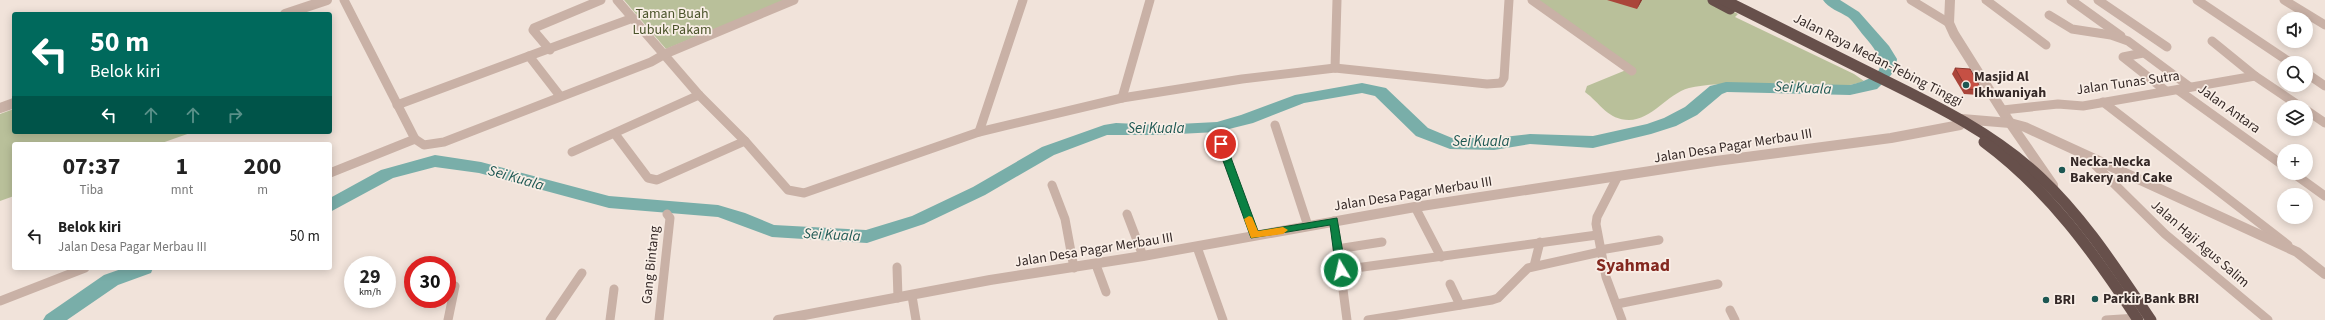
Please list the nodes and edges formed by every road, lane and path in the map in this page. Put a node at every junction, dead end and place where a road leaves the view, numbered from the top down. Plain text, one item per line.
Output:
1 (328, 0) edge
2 (344, 0) edge
3 (601, 0) edge
4 (617, 0) edge
5 (794, 0) edge
6 (1024, 0) edge
7 (1150, 0) edge
8 (1337, 0) edge
9 (1509, 0) edge
10 (1532, 0) edge
11 (1713, 0) edge
12 (1724, 0) edge
13 (1911, 0) edge
14 (1950, 0) edge
15 (1986, 0) edge
16 (2071, 0) edge
17 (2098, 0) edge
18 (2197, 0) edge
19 (2284, 0) edge
20 (291, 12) edge
21 (2049, 15) dead end
22 (633, 18) junction
23 (1949, 23) junction
24 (2325, 25) edge
25 (2212, 41) dead end
26 (2128, 42) junction
27 (2046, 45) dead end
28 (2167, 47) dead end
29 (550, 50) junction
30 (2143, 53) junction
31 (665, 54) junction
32 (530, 56) junction
33 (2280, 56) edge
34 (1335, 68) junction
35 (1856, 69) junction
36 (1632, 71) dead end
37 (2255, 76) junction
38 (2313, 78) edge
39 (2325, 86) edge
40 (2190, 87) junction
41 (2178, 90) junction
42 (2166, 91) junction
43 (699, 95) junction
44 (560, 96) junction
45 (1122, 98) junction
46 (2291, 100) edge
47 (2103, 102) junction
48 (12, 104) edge
49 (396, 105) junction
50 (0, 108) edge
51 (2003, 110) junction
52 (2313, 115) edge
53 (1961, 122) junction
54 (2010, 123) junction
55 (2325, 123) edge
56 (1275, 125) dead end
57 (979, 132) junction
58 (615, 134) junction
59 (415, 139) junction
60 (745, 141) junction
61 (1221, 144) dead end
62 (572, 152) dead end
63 (2082, 152) junction
64 (2277, 161) edge
65 (332, 172) edge
66 (1615, 178) junction
67 (2303, 180) edge
68 (1052, 185) dead end
69 (2325, 196) edge
70 (2061, 197) junction
71 (1415, 207) junction
72 (667, 214) dead end
73 (1127, 214) dead end
74 (1334, 221) junction
75 (1308, 226) junction
76 (1255, 235) junction
77 (1597, 235) junction
78 (1660, 240) dead end
79 (1382, 242) dead end
80 (1543, 242) junction
81 (1197, 247) junction
82 (1337, 248) junction
83 (1600, 251) junction
84 (2297, 252) junction
85 (1143, 256) junction
86 (1440, 257) junction
87 (1096, 265) junction
88 (1535, 266) junction
89 (897, 267) dead end
90 (1074, 268) junction
91 (80, 270) edge
92 (1341, 270) junction
93 (582, 273) dead end
94 (2325, 274) edge
95 (1450, 284) dead end
96 (1718, 284) dead end
97 (614, 289) dead end
98 (1106, 292) dead end
99 (912, 296) junction
100 (898, 298) junction
101 (0, 301) edge
102 (1616, 304) junction
103 (1460, 305) junction
104 (450, 308) edge
105 (1730, 310) dead end
106 (2137, 319) edge
107 (448, 320) edge
108 (550, 320) edge
109 (610, 320) edge
110 (659, 320) edge
111 (778, 320) edge
112 (916, 320) edge
113 (1223, 320) edge
114 (1347, 320) edge
115 (1368, 320) edge
116 (1622, 320) edge
117 (1734, 320) edge
118 (2106, 320) edge
119 (2151, 320) edge
120 (2268, 320) edge

1 - 20 street
2 - 49 street
3 - 29 street
4 - 22 street
5 - 31 street
6 - 57 street
7 - 45 street
8 - 34 street
9 - 34 street
10 - 36 street
11 - 35 highway, Jalan Raya Medan-Tebing Tinggi
12 - 35 highway, Jalan Raya Medan-Tebing Tinggi
13 - 23 street
14 - 23 street
15 - 27 street
16 - 26 street
17 - 28 street
18 - 33 street
19 - 24 street
21 - 26 street
22 - 29 street
22 - 31 street
23 - 51 street
25 - 37 street
26 - 30 street
29 - 32 street
30 - 40 street
30 - 42 street
31 - 43 street
31 - 44 street
32 - 44 street
32 - 49 street
34 - 45 street
35 - 53 highway, Jalan Raya Medan-Tebing Tinggi
37 - 40 street, Jalan Tunas Sutra
37 - 46 street
38 - 39 street
40 - 41 street, Jalan Tunas Sutra
41 - 42 street, Jalan Tunas Sutra
41 - 64 street, Jalan Antara
42 - 47 street, Jalan Tunas Sutra
43 - 58 street
43 - 60 street
44 - 59 street
45 - 57 street
47 - 51 street, Jalan Tunas Sutra
47 - 84 street
48 - 50 street
49 - 59 street
51 - 54 street
52 - 55 street
53 - 54 street, Jalan Desa Pagar Merbau III
53 - 66 street, Jalan Desa Pagar Merbau III
53 - 70 highway, Jalan Raya Medan-Tebing Tinggi
53 - 106 highway, Jalan Raya Medan-Tebing Tinggi
54 - 63 street, Jalan Desa Pagar Merbau III
54 - 70 street
56 - 75 street
57 - 60 street
58 - 60 street
58 - 62 street
59 - 65 street
61 - 76 street
63 - 84 street, Jalan Desa Pagar Merbau III
63 - 120 street, Jalan Haji Agus Salim
66 - 71 street, Jalan Desa Pagar Merbau III
66 - 77 street
67 - 69 street
68 - 90 street
70 - 119 highway, Jalan Raya Medan-Tebing Tinggi
71 - 74 street, Jalan Desa Pagar Merbau III
71 - 86 street
72 - 110 street, Gang Bintang
73 - 85 street
74 - 75 street, Jalan Desa Pagar Merbau III
74 - 82 street
75 - 76 street, Jalan Desa Pagar Merbau III
76 - 81 street, Jalan Desa Pagar Merbau III
77 - 80 street
77 - 83 street
78 - 83 street
79 - 82 street
80 - 86 street
80 - 88 street
81 - 85 street, Jalan Desa Pagar Merbau III
81 - 113 street
82 - 92 street
83 - 88 street
83 - 102 street
84 - 94 street, Jalan Desa Pagar Merbau III
85 - 87 street, Jalan Desa Pagar Merbau III
86 - 92 street
87 - 90 street, Jalan Desa Pagar Merbau III
87 - 98 street
88 - 103 street
89 - 100 street
90 - 99 street, Jalan Desa Pagar Merbau III
91 - 101 street
92 - 114 street
93 - 108 street
95 - 103 street
96 - 102 street
97 - 109 street
99 - 100 street, Jalan Desa Pagar Merbau III
99 - 112 street
100 - 111 street, Jalan Desa Pagar Merbau III
102 - 116 street
103 - 115 street
104 - 107 street
105 - 117 street
106 - 118 street

